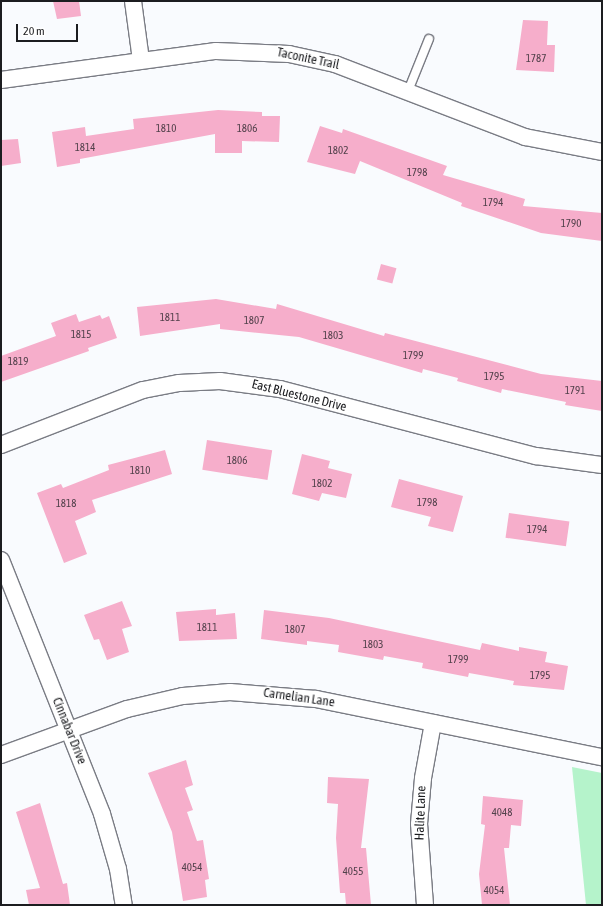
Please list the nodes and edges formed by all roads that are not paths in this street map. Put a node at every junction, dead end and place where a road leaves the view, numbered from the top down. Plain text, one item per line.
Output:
1 (133, 1) edge
2 (429, 39) dead end
3 (141, 60) junction
4 (1, 80) edge
5 (408, 91) junction
6 (602, 152) edge
7 (1, 445) edge
8 (602, 465) edge
9 (1, 560) edge
10 (433, 723) junction
11 (68, 730) junction
12 (1, 755) edge
13 (602, 757) edge
14 (124, 905) edge
15 (425, 905) edge

1 - 3 street
2 - 5 lane
3 - 4 street, Taconite Trail
3 - 5 street, Taconite Trail
5 - 6 street, Taconite Trail
7 - 8 street, East Bluestone Drive
9 - 11 street, Cinnabar Drive
10 - 11 street, Carnelian Lane
10 - 13 street, Carnelian Lane
10 - 15 street, Halite Lane
11 - 12 street, Carnelian Lane
11 - 14 street, Cinnabar Drive

